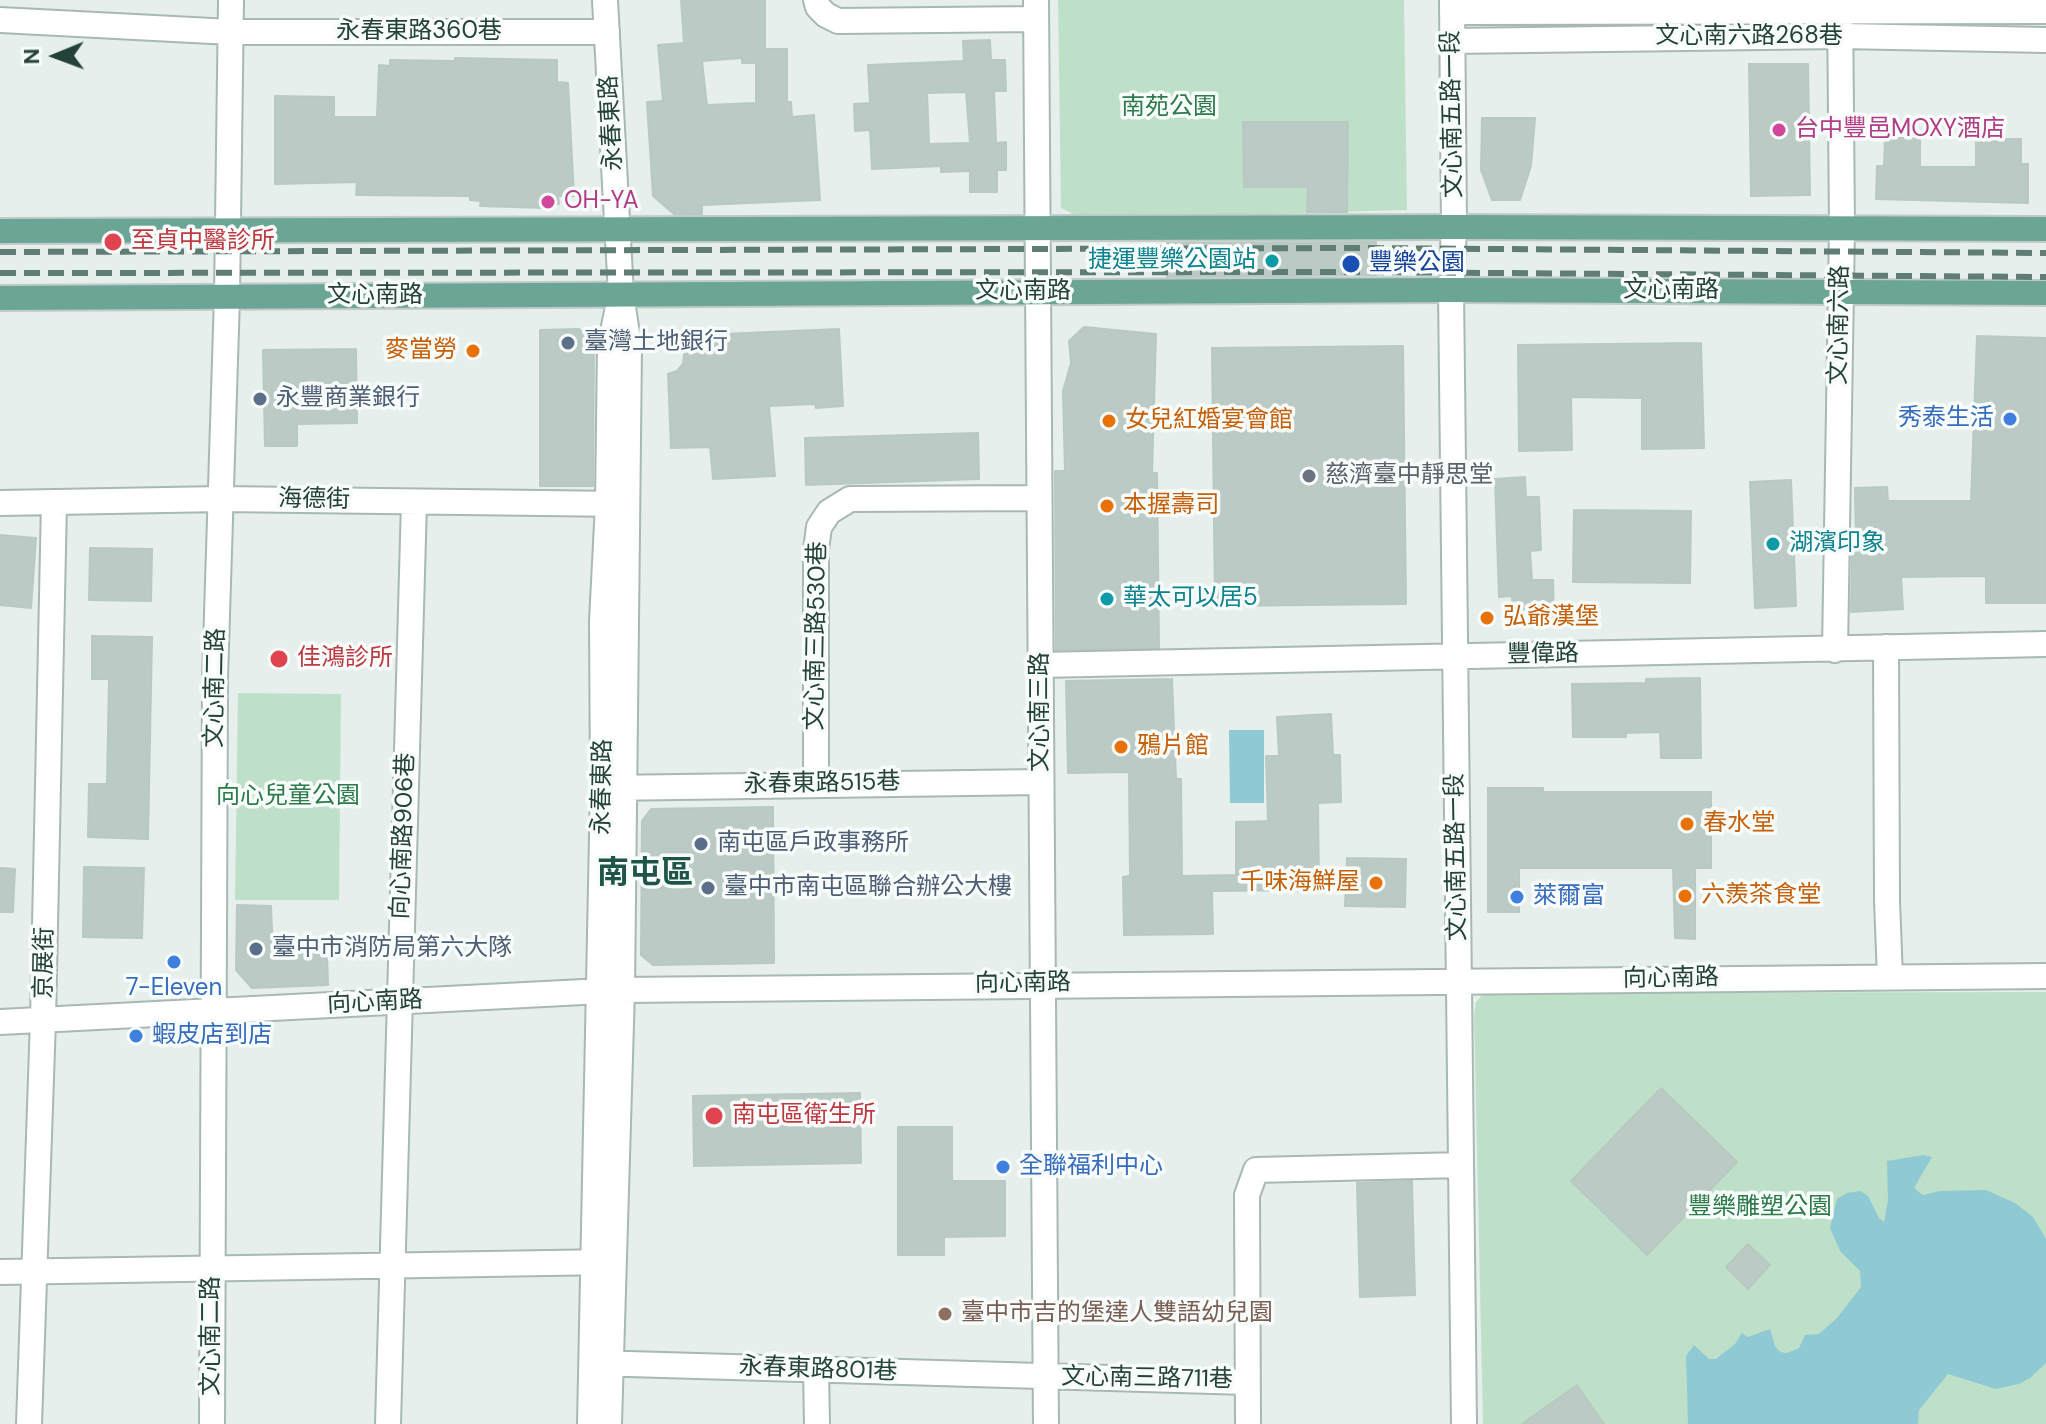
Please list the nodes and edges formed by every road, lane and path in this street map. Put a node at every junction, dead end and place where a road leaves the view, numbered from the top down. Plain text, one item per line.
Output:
1 (231, 0) edge
2 (605, 0) edge
3 (816, 0) edge
4 (1643, 5) edge
5 (1840, 5) edge
6 (1452, 6) edge
7 (2038, 7) edge
8 (1036, 10) edge
9 (0, 20) edge
10 (231, 32) junction
11 (607, 32) junction
12 (1841, 36) junction
13 (1643, 37) junction
14 (2040, 40) edge
15 (1452, 41) junction
16 (1454, 227) junction
17 (1037, 228) junction
18 (1842, 228) junction
19 (618, 229) junction
20 (2046, 229) edge
21 (228, 230) junction
22 (0, 231) edge
23 (1451, 290) junction
24 (1038, 292) junction
25 (1841, 292) junction
26 (2046, 293) edge
27 (621, 294) junction
28 (227, 297) junction
29 (0, 298) edge
30 (1039, 498) junction
31 (221, 499) junction
32 (54, 502) junction
33 (414, 502) junction
34 (0, 503) edge
35 (617, 504) junction
36 (2046, 644) edge
37 (1886, 647) junction
38 (1835, 650) junction
39 (1455, 657) junction
40 (1040, 665) junction
41 (1041, 782) junction
42 (816, 785) junction
43 (614, 787) junction
44 (2046, 976) edge
45 (1890, 977) junction
46 (1459, 981) junction
47 (1043, 984) junction
48 (610, 990) junction
49 (399, 1001) junction
50 (214, 1011) junction
51 (43, 1020) junction
52 (0, 1022) edge
53 (1461, 1165) junction
54 (604, 1262) junction
55 (392, 1266) junction
56 (213, 1269) junction
57 (34, 1271) junction
58 (0, 1272) edge
59 (601, 1363) junction
60 (816, 1370) junction
61 (1046, 1377) junction
62 (1247, 1382) junction
63 (29, 1424) edge
64 (212, 1424) edge
65 (388, 1424) edge
66 (590, 1424) edge
67 (609, 1424) edge
68 (817, 1424) edge
69 (1046, 1424) edge
70 (1248, 1424) edge
71 (1464, 1424) edge

1 - 10 street, 文心南二路
2 - 11 street, 永春東路
3 - 8 street
4 - 5 street, 文心南六路268巷
4 - 6 street, 文心南六路268巷
4 - 13 street
5 - 7 street, 文心南六路268巷
5 - 12 street, 文心南六路
6 - 15 street, 文心南五路一段
7 - 14 street
8 - 17 street, 文心南三路
9 - 10 street, 永春東路360巷
10 - 11 street, 永春東路360巷
10 - 21 street, 文心南二路
11 - 19 street, 永春東路
12 - 13 street, 文心南六路268巷
12 - 14 street, 文心南六路268巷
12 - 18 street, 文心南六路
13 - 15 street, 文心南六路268巷
15 - 16 street, 文心南五路一段
16 - 17 main road
16 - 18 main road
16 - 23 street, 文心南五路一段
17 - 19 main road
17 - 24 street, 文心南三路
18 - 20 main road
18 - 25 street, 文心南六路
19 - 21 main road
19 - 27 street, 永春東路
21 - 22 main road
21 - 28 street, 文心南二路
23 - 24 main road, 文心南路
23 - 25 main road, 文心南路
23 - 39 street, 文心南五路一段
24 - 27 main road, 文心南路
24 - 30 street, 文心南三路
25 - 26 main road, 文心南路
25 - 38 street, 文心南六路
27 - 28 main road, 文心南路
27 - 35 street, 永春東路
28 - 29 main road, 文心南路
28 - 31 street, 文心南二路
30 - 40 street, 文心南三路
30 - 42 street, 文心南三路530巷
31 - 32 street, 海德街
31 - 33 street, 海德街
31 - 50 street, 文心南二路
32 - 34 street, 海德街
32 - 51 street, 京展街
33 - 35 street, 海德街
33 - 49 street, 向心南路906巷
35 - 43 street, 永春東路
36 - 37 street, 豐偉路
37 - 38 street, 豐偉路
37 - 45 street
38 - 39 street, 豐偉路
39 - 40 street, 豐偉路
39 - 46 street, 文心南五路一段
40 - 41 street, 文心南三路
41 - 42 street, 永春東路515巷
41 - 47 street, 文心南三路
42 - 43 street, 永春東路515巷
43 - 48 street, 永春東路
44 - 45 street, 向心南路
45 - 46 street, 向心南路
46 - 47 street, 向心南路
46 - 53 street, 文心南五路一段
47 - 48 street, 向心南路
47 - 61 street, 文心南三路
48 - 49 street, 向心南路
48 - 54 street, 永春東路
49 - 50 street, 向心南路
49 - 55 street, 向心南路906巷
50 - 51 street, 向心南路
50 - 56 street, 文心南二路
51 - 52 street, 向心南路
51 - 57 street, 京展街
53 - 62 street
53 - 71 street, 文心南五路一段
54 - 55 street
54 - 59 street, 永春東路
55 - 56 street
55 - 65 street, 向心南路906巷
56 - 57 street
56 - 64 street, 文心南二路
57 - 58 street
57 - 63 street, 京展街
59 - 60 street, 永春東路801巷
59 - 66 street, 永春東路
59 - 67 street, 永春東路
60 - 61 street, 永春東路801巷
60 - 68 street
61 - 62 street, 文心南三路711巷
61 - 69 street, 文心南三路
62 - 70 street

